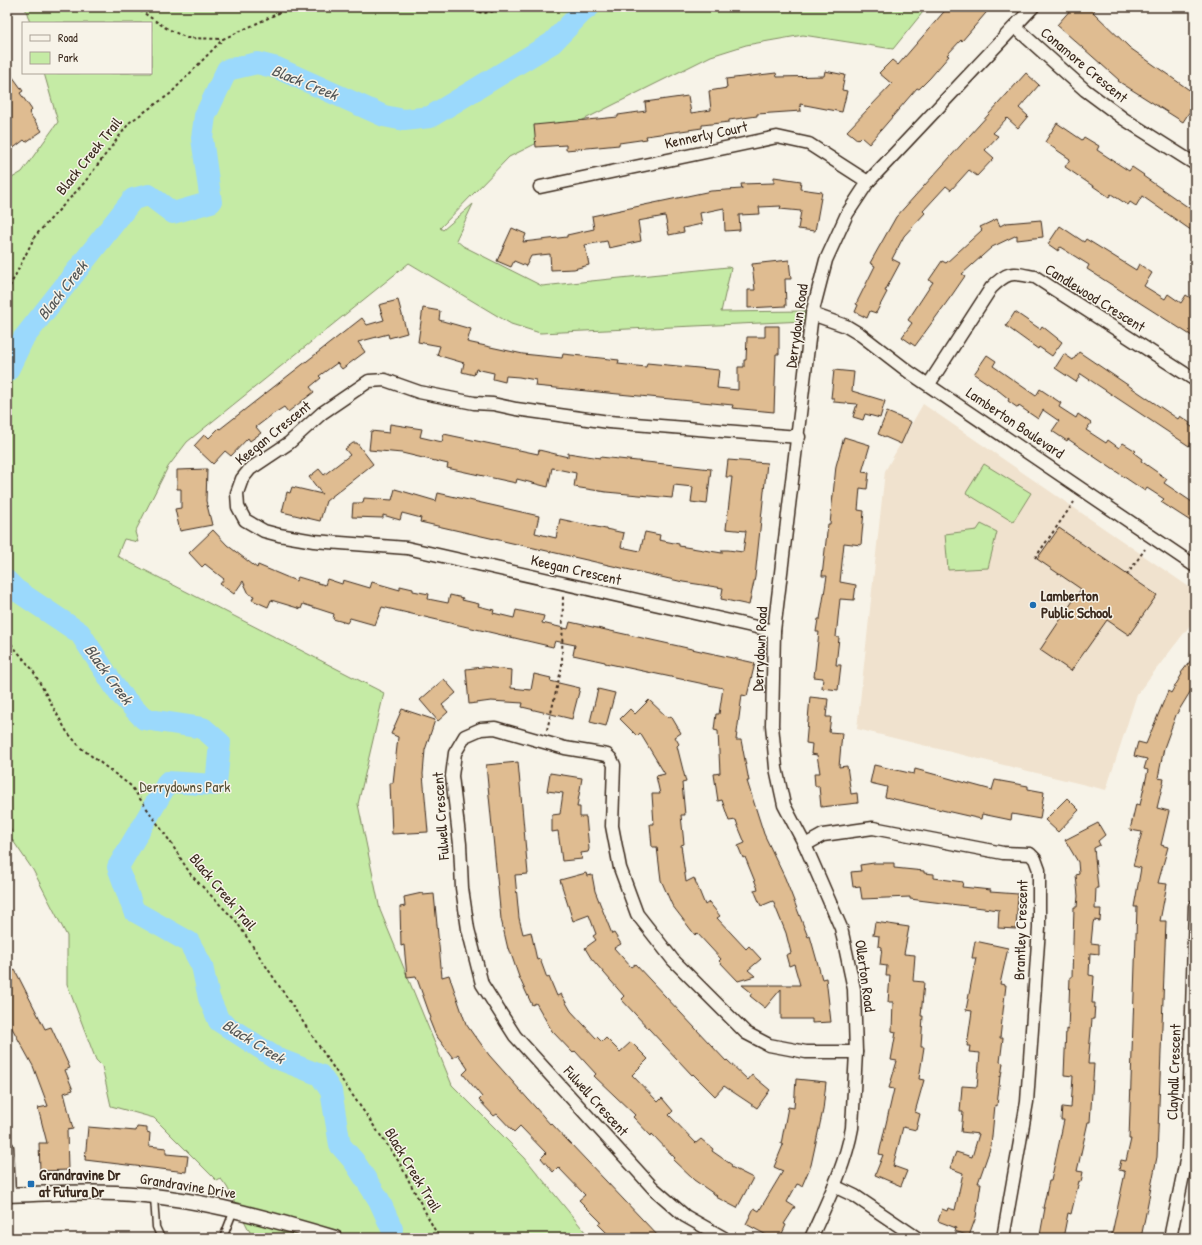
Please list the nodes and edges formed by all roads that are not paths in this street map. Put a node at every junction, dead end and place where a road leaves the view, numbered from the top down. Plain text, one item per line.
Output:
1 (1033, 7) edge
2 (1015, 27) junction
3 (1194, 160) edge
4 (868, 182) junction
5 (540, 187) dead end
6 (812, 314) junction
7 (1195, 380) edge
8 (929, 384) junction
9 (798, 437) junction
10 (1195, 566) edge
11 (774, 631) junction
12 (772, 724) joint
13 (805, 845) junction
14 (1195, 906) edge
15 (856, 1052) junction
16 (7, 1147) edge
17 (834, 1186) junction
18 (8, 1195) edge
19 (154, 1197) junction
20 (234, 1210) junction
21 (161, 1238) edge
22 (223, 1238) edge
23 (335, 1238) edge
24 (724, 1238) edge
25 (811, 1238) edge
26 (917, 1238) edge
27 (1003, 1238) edge
28 (1170, 1238) edge

1 - 2 street, Derrydown Road
2 - 3 street, Conamore Crescent
2 - 4 street, Derrydown Road
4 - 5 street, Kennerly Court
4 - 6 street, Derrydown Road
6 - 8 street, Lamberton Boulevard
6 - 9 street, Derrydown Road
7 - 8 street, Candlewood Crescent
8 - 10 street, Lamberton Boulevard
9 - 11 street, Derrydown Road
9 - 11 street, Keegan Crescent
11 - 12 street, Derrydown Road
12 - 13 street, Ollerton Road
13 - 15 street, Ollerton Road
13 - 27 street, Brantley Crescent
14 - 28 street, Clayhall Crescent
15 - 17 street, Ollerton Road
15 - 24 street, Fulwell Crescent
16 - 18 street
17 - 25 street, Ollerton Road
17 - 26 street
18 - 19 street, Grandravine Drive
19 - 20 street, Grandravine Drive
19 - 21 lane
20 - 22 lane
20 - 23 street, Grandravine Drive

